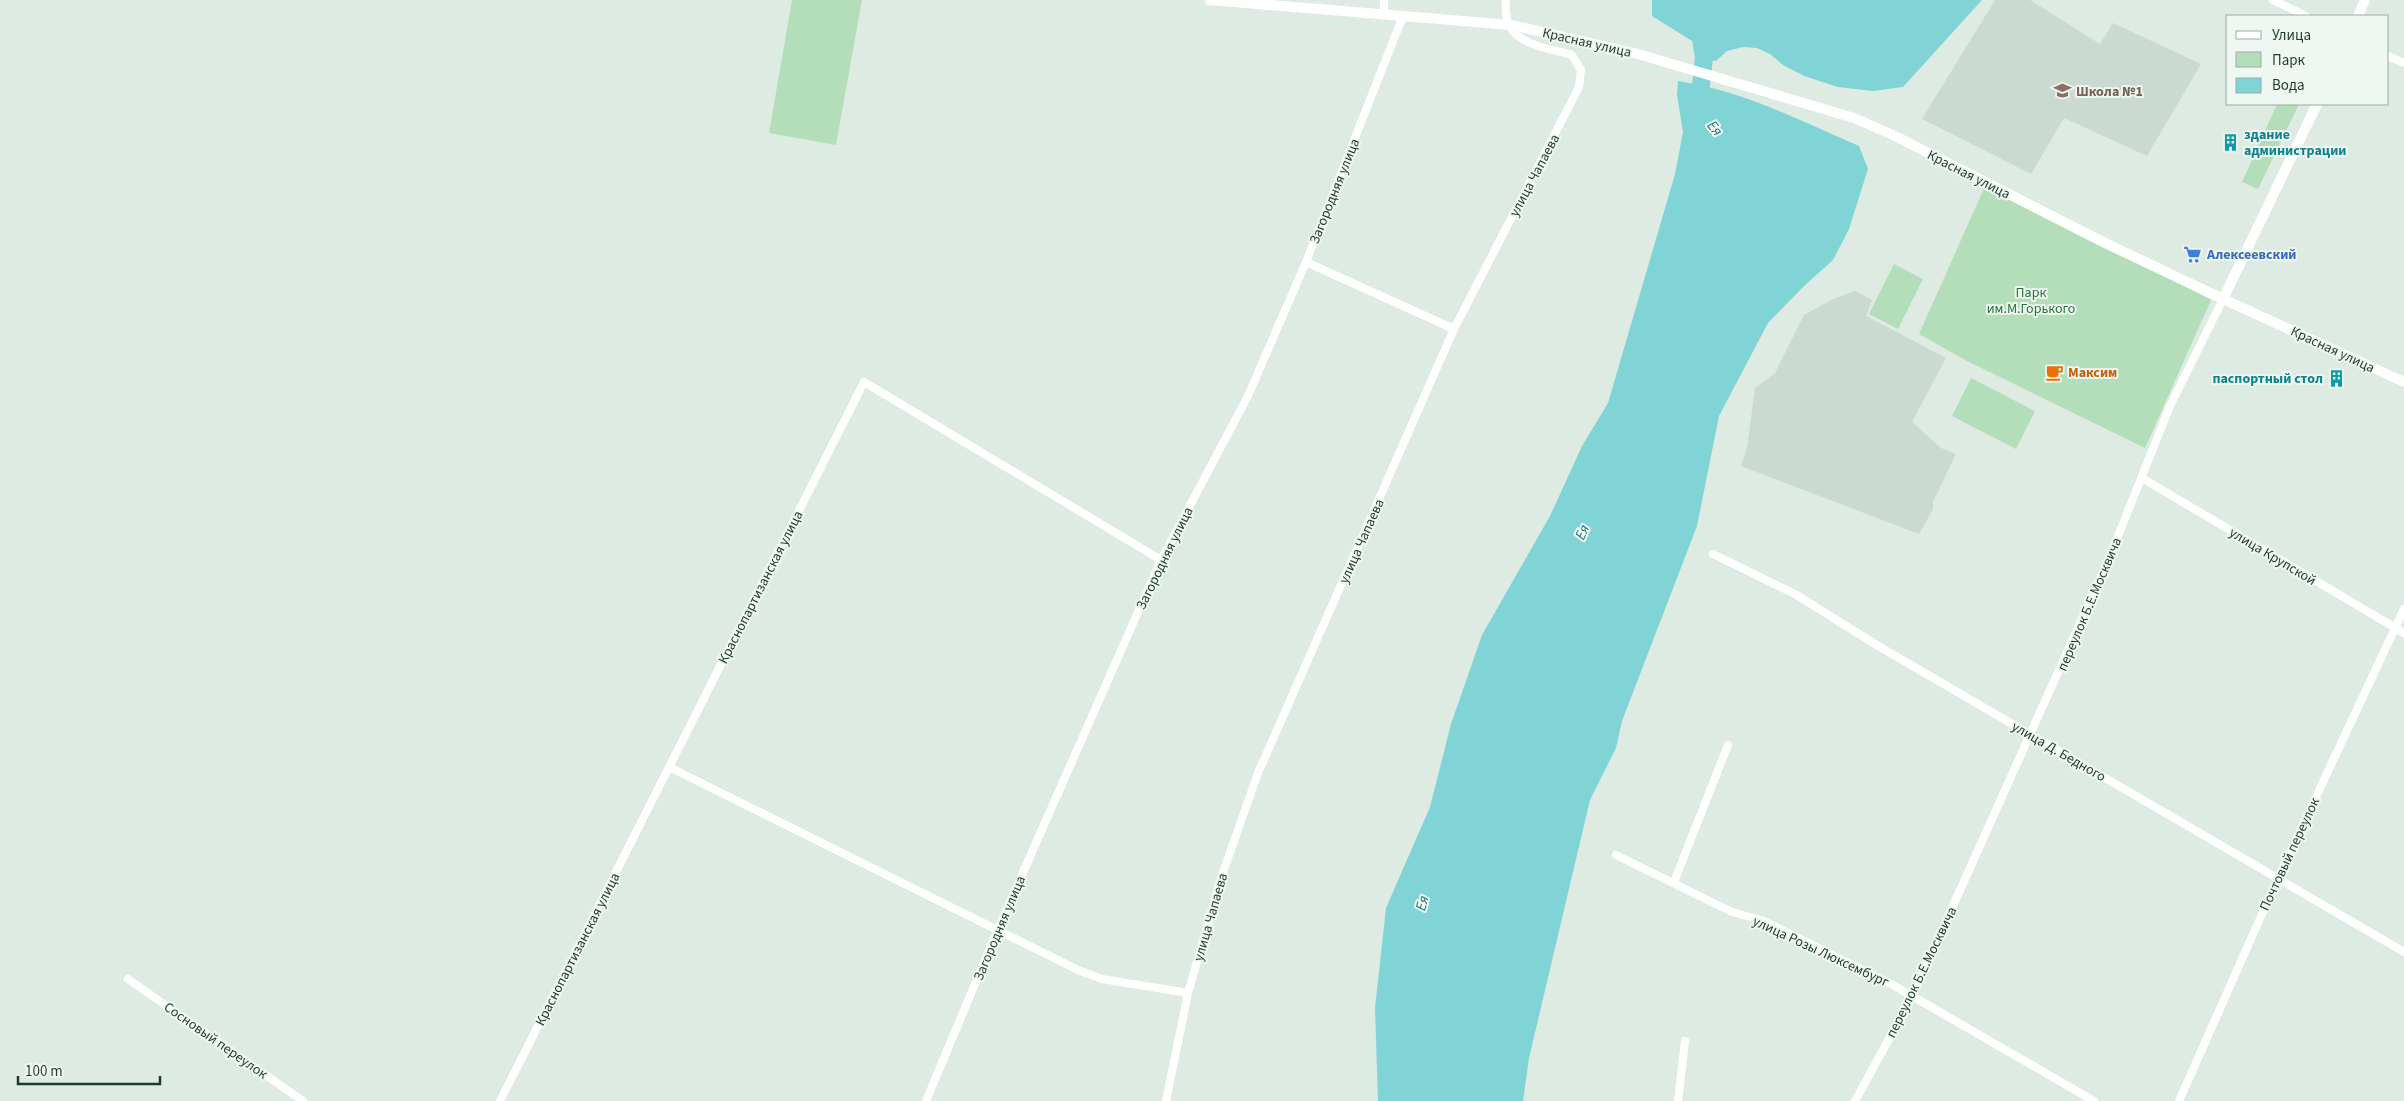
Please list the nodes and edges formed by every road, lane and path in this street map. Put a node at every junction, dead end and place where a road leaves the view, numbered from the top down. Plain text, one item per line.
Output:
1 (1210, 0) edge
2 (1384, 0) edge
3 (1506, 0) edge
4 (2274, 0) edge
5 (2365, 0) edge
6 (1233, 1) edge
7 (1384, 14) junction
8 (2304, 15) edge
9 (2358, 15) edge
10 (1403, 16) junction
11 (1511, 25) junction
12 (2389, 56) edge
13 (2404, 63) edge
14 (2318, 105) edge
15 (1306, 262) junction
16 (2223, 299) junction
17 (1454, 329) junction
18 (2404, 382) edge
19 (2142, 478) junction
20 (1713, 554) dead end
21 (1161, 560) junction
22 (2404, 609) edge
23 (2394, 628) junction
24 (2404, 633) edge
25 (2031, 734) junction
26 (1728, 744) dead end
27 (669, 767) junction
28 (1616, 854) dead end
29 (2278, 878) junction
30 (1674, 882) junction
31 (998, 930) junction
32 (2404, 952) edge
33 (128, 980) dead end
34 (1188, 993) junction
35 (1912, 997) junction
36 (1685, 1041) dead end
37 (303, 1101) edge
38 (500, 1101) edge
39 (926, 1101) edge
40 (1166, 1101) edge
41 (1678, 1101) edge
42 (1855, 1101) edge
43 (2094, 1101) edge
44 (2179, 1101) edge

1 - 6 street, Красная улица
2 - 7 street
3 - 11 street
4 - 8 street
5 - 9 street
6 - 7 street, Красная улица
7 - 10 street, Красная улица
10 - 11 street, Красная улица
10 - 15 street, Загородняя улица
11 - 16 street, Красная улица
11 - 17 street, улица Чапаева
12 - 13 street
14 - 16 street, переулок Б.Е.Москвича
15 - 17 street
15 - 21 street, Загородняя улица
16 - 18 street, Красная улица
16 - 19 street, переулок Б.Е.Москвича
17 - 34 street, улица Чапаева
19 - 23 street, улица Крупской
19 - 25 street, переулок Б.Е.Москвича
20 - 25 street, улица Д. Бедного
21 - 27 street, Краснопартизанская улица
21 - 31 street, Загородняя улица
22 - 23 street, Почтовый переулок
23 - 24 street, улица Крупской
23 - 29 street, Почтовый переулок
25 - 29 street, улица Д. Бедного
25 - 35 street, переулок Б.Е.Москвича
26 - 30 street
27 - 31 street
27 - 38 street, Краснопартизанская улица
28 - 30 street, улица Розы Люксембург
29 - 32 street, улица Д. Бедного
29 - 44 street, Почтовый переулок
30 - 35 street, улица Розы Люксембург
31 - 34 street
31 - 39 street, Загородняя улица
33 - 37 street, Сосновый переулок
34 - 40 street, улица Чапаева
35 - 42 street, переулок Б.Е.Москвича
35 - 43 street, улица Розы Люксембург
36 - 41 street

